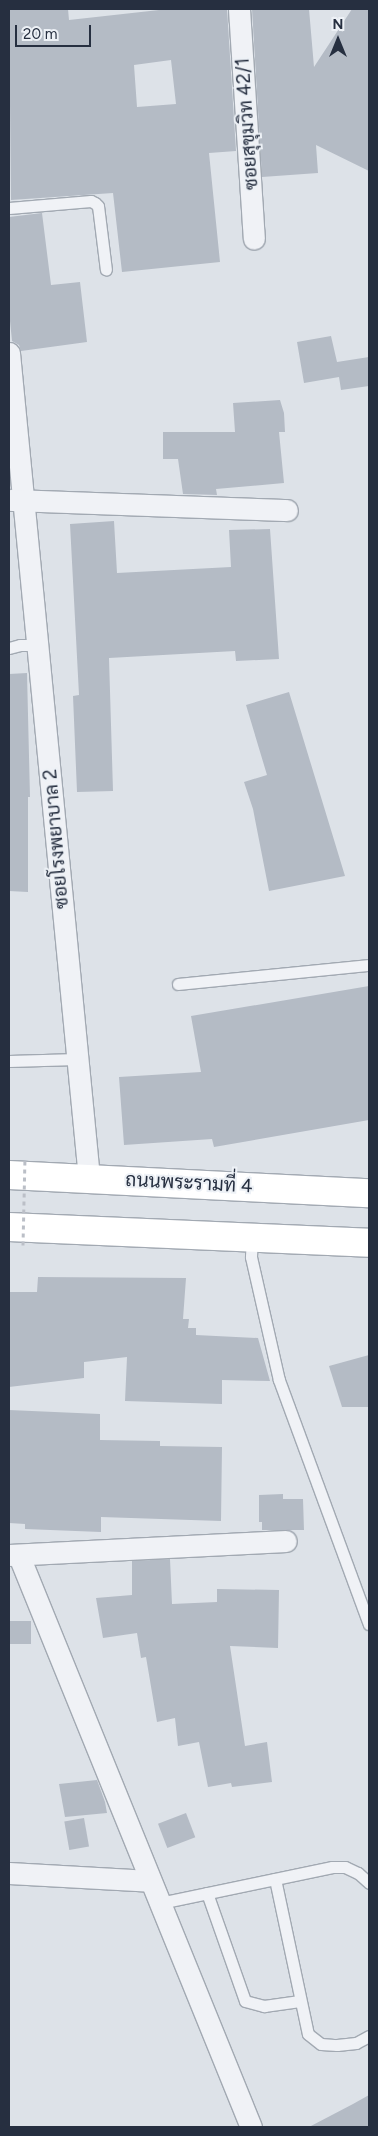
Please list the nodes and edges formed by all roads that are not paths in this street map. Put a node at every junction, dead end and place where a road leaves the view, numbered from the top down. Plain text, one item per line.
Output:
1 (239, 9) edge
2 (9, 208) edge
3 (254, 239) dead end
4 (106, 270) dead end
5 (9, 354) edge
6 (16, 500) edge
7 (287, 510) dead end
8 (38, 645) junction
9 (10, 647) edge
10 (369, 965) edge
11 (178, 984) dead end
12 (77, 1059) junction
13 (9, 1061) edge
14 (17, 1166) edge
15 (89, 1178) junction
16 (369, 1193) edge
17 (16, 1236) edge
18 (252, 1237) junction
19 (369, 1243) edge
20 (286, 1541) dead end
21 (14, 1555) edge
22 (369, 1624) edge
23 (9, 1873) edge
24 (275, 1879) junction
25 (150, 1881) junction
26 (369, 1883) edge
27 (207, 1894) junction
28 (160, 1903) junction
29 (300, 2001) junction
30 (369, 2036) edge
31 (251, 2127) edge

1 - 3 street, ซอยสุขุมวิท 42/1
2 - 4 lane
5 - 6 street, ซอยโรงพยาบาล 2
6 - 7 street
6 - 8 street, ซอยโรงพยาบาล 2
8 - 9 lane
8 - 12 street, ซอยโรงพยาบาล 2
10 - 11 lane
12 - 13 lane
12 - 15 street, ซอยโรงพยาบาล 2
14 - 15 main road, ถนนพระรามที่ 4
15 - 16 main road, ถนนพระรามที่ 4
17 - 18 main road
18 - 19 main road
18 - 22 lane
20 - 21 street
21 - 25 street
23 - 25 street
24 - 26 lane
24 - 27 lane
24 - 29 lane
25 - 28 street
27 - 28 lane
27 - 29 lane
28 - 31 street
29 - 30 lane

